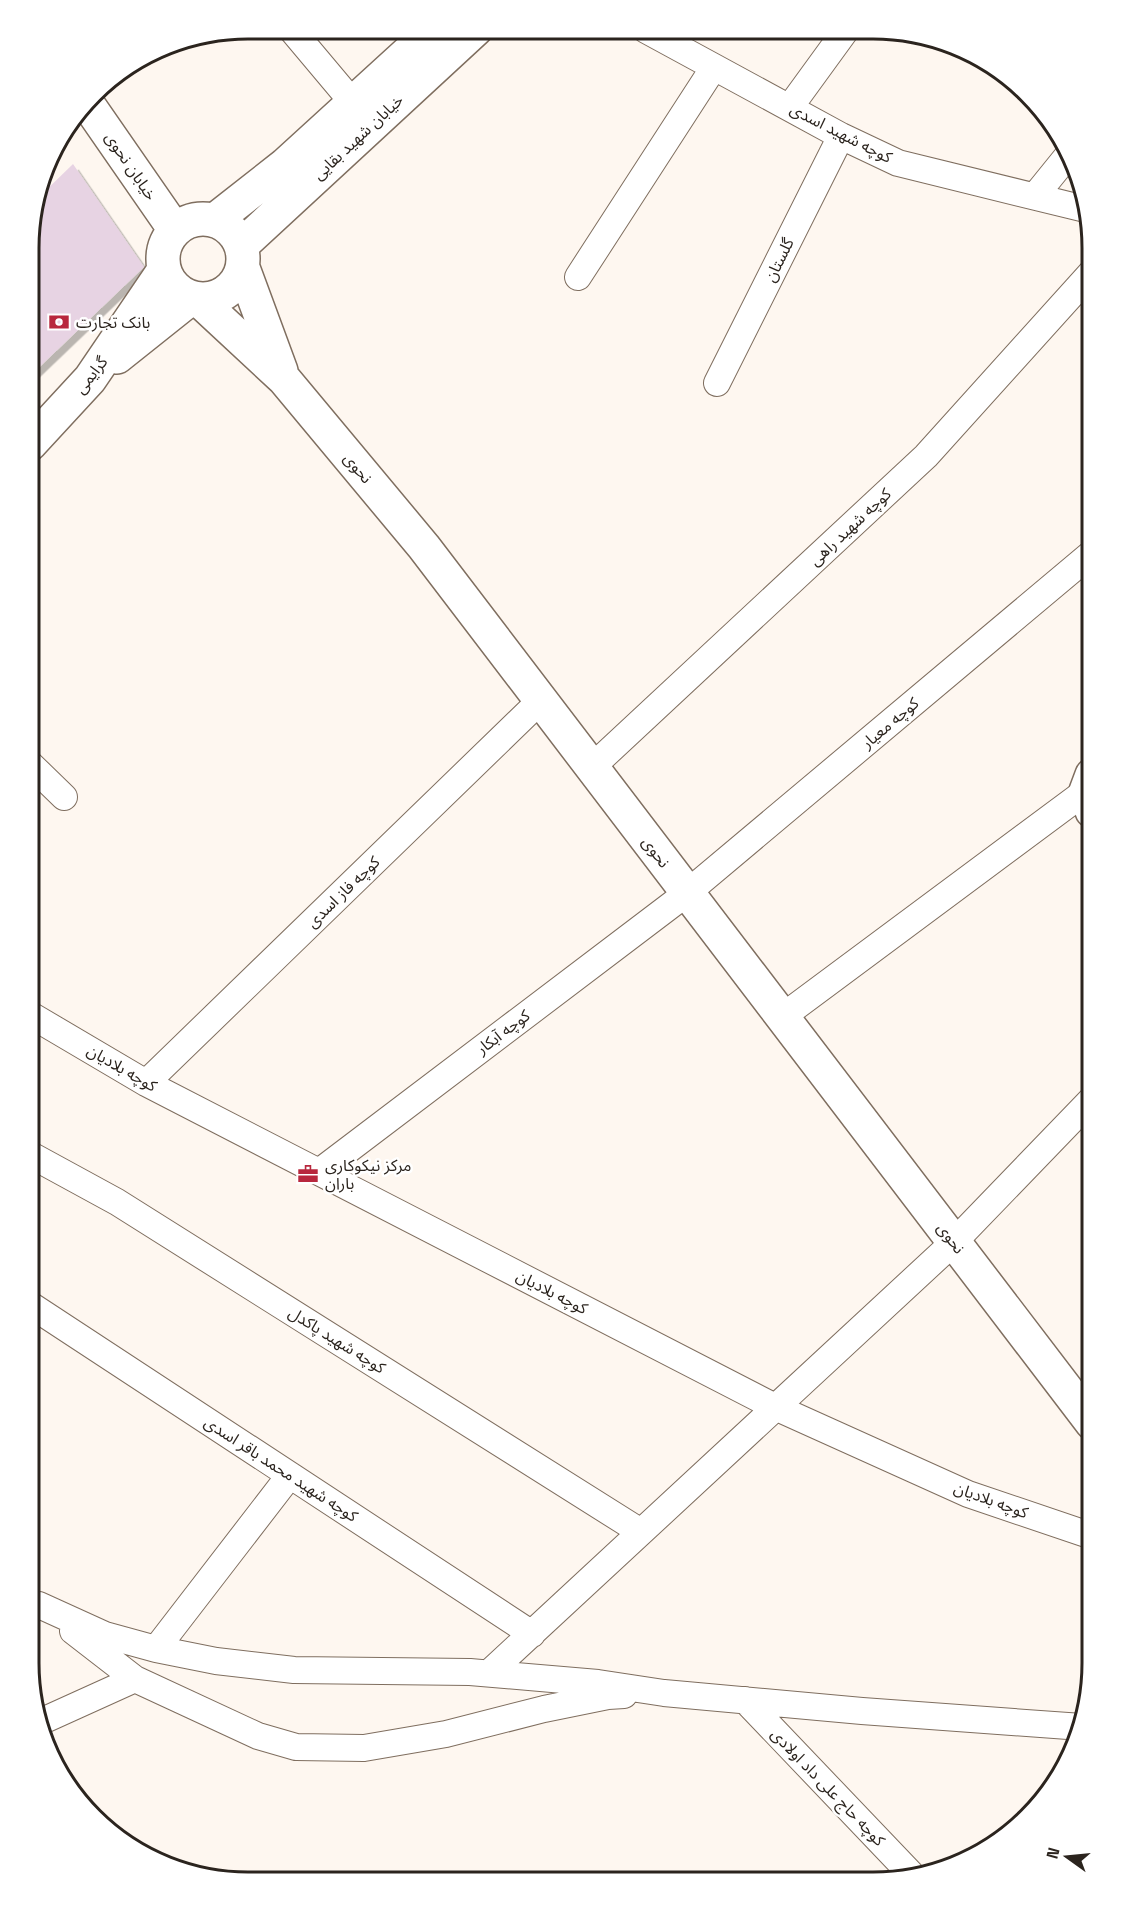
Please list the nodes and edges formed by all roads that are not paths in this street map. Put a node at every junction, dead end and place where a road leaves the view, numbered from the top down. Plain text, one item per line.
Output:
1 (299, 39) edge
2 (423, 39) edge
3 (466, 39) edge
4 (663, 39) edge
5 (839, 39) edge
6 (714, 67) junction
7 (354, 104) junction
8 (790, 107) junction
9 (92, 109) edge
10 (841, 136) junction
11 (1063, 162) edge
12 (1035, 196) junction
13 (1078, 207) edge
14 (215, 220) junction
15 (175, 230) junction
16 (242, 257) junction
17 (164, 270) junction
18 (578, 278) dead end
19 (1082, 283) edge
20 (195, 299) junction
21 (90, 379) junction
22 (284, 379) junction
23 (717, 383) dead end
24 (39, 434) edge
25 (1082, 562) edge
26 (541, 700) junction
27 (592, 767) junction
28 (39, 773) edge
29 (64, 797) dead end
30 (1082, 799) edge
31 (687, 893) junction
32 (782, 1017) junction
33 (39, 1020) edge
34 (146, 1083) junction
35 (1082, 1109) edge
36 (39, 1159) edge
37 (319, 1172) junction
38 (954, 1242) junction
39 (39, 1311) edge
40 (775, 1407) junction
41 (1082, 1410) edge
42 (290, 1475) junction
43 (641, 1532) junction
44 (1082, 1533) edge
45 (39, 1604) edge
46 (39, 1606) edge
47 (532, 1634) junction
48 (156, 1648) junction
49 (489, 1673) junction
50 (135, 1678) junction
51 (664, 1693) junction
52 (745, 1700) junction
53 (47, 1719) edge
54 (1072, 1726) edge
55 (906, 1869) edge

1 - 7 street
2 - 7 main road, خیابان شهید بقایی
3 - 16 main road, خیابان شهید بقایی
4 - 6 street, کوچه شهید اسدی
5 - 8 street
6 - 8 street, کوچه شهید اسدی
6 - 18 street
7 - 14 main road, خیابان شهید بقایی
8 - 10 street, کوچه شهید اسدی
9 - 15 main road, خیابان نحوی
10 - 12 street, کوچه شهید اسدی
10 - 23 street, گلستان
11 - 12 street
12 - 13 street, کوچه شهید اسدی
14 - 15 main road
14 - 16 main road
15 - 17 main road
16 - 20 main road
16 - 22 main road
17 - 20 main road
17 - 21 main road, گرایمی
19 - 27 street, کوچه شهید راهی
20 - 21 main road
20 - 22 main road, نحوی
21 - 24 main road, گرایمی
22 - 26 main road, نحوی
25 - 31 street, کوچه معیار
26 - 27 main road, نحوی
26 - 34 street, کوچه فاز اسدی
27 - 31 main road, نحوی
28 - 29 street
30 - 32 street
31 - 32 main road, نحوی
31 - 37 street, کوچه آبکار
32 - 38 main road, نحوی
33 - 34 street, کوچه بلادیان
34 - 37 street, کوچه بلادیان
35 - 38 street
36 - 43 street, کوچه شهید پاکدل
37 - 40 street, کوچه بلادیان
38 - 40 street
38 - 41 main road, نحوی
39 - 42 street, کوچه شهید محمد باقر اسدی
40 - 43 street
40 - 44 street, کوچه بلادیان
42 - 47 street, کوچه شهید محمد باقر اسدی
42 - 48 street
43 - 47 street
45 - 48 street
46 - 50 street
47 - 49 street
48 - 49 street
49 - 51 street
50 - 51 street
50 - 53 street
51 - 52 street
52 - 54 street
52 - 55 street, کوچه حاج علی داد اولادی

